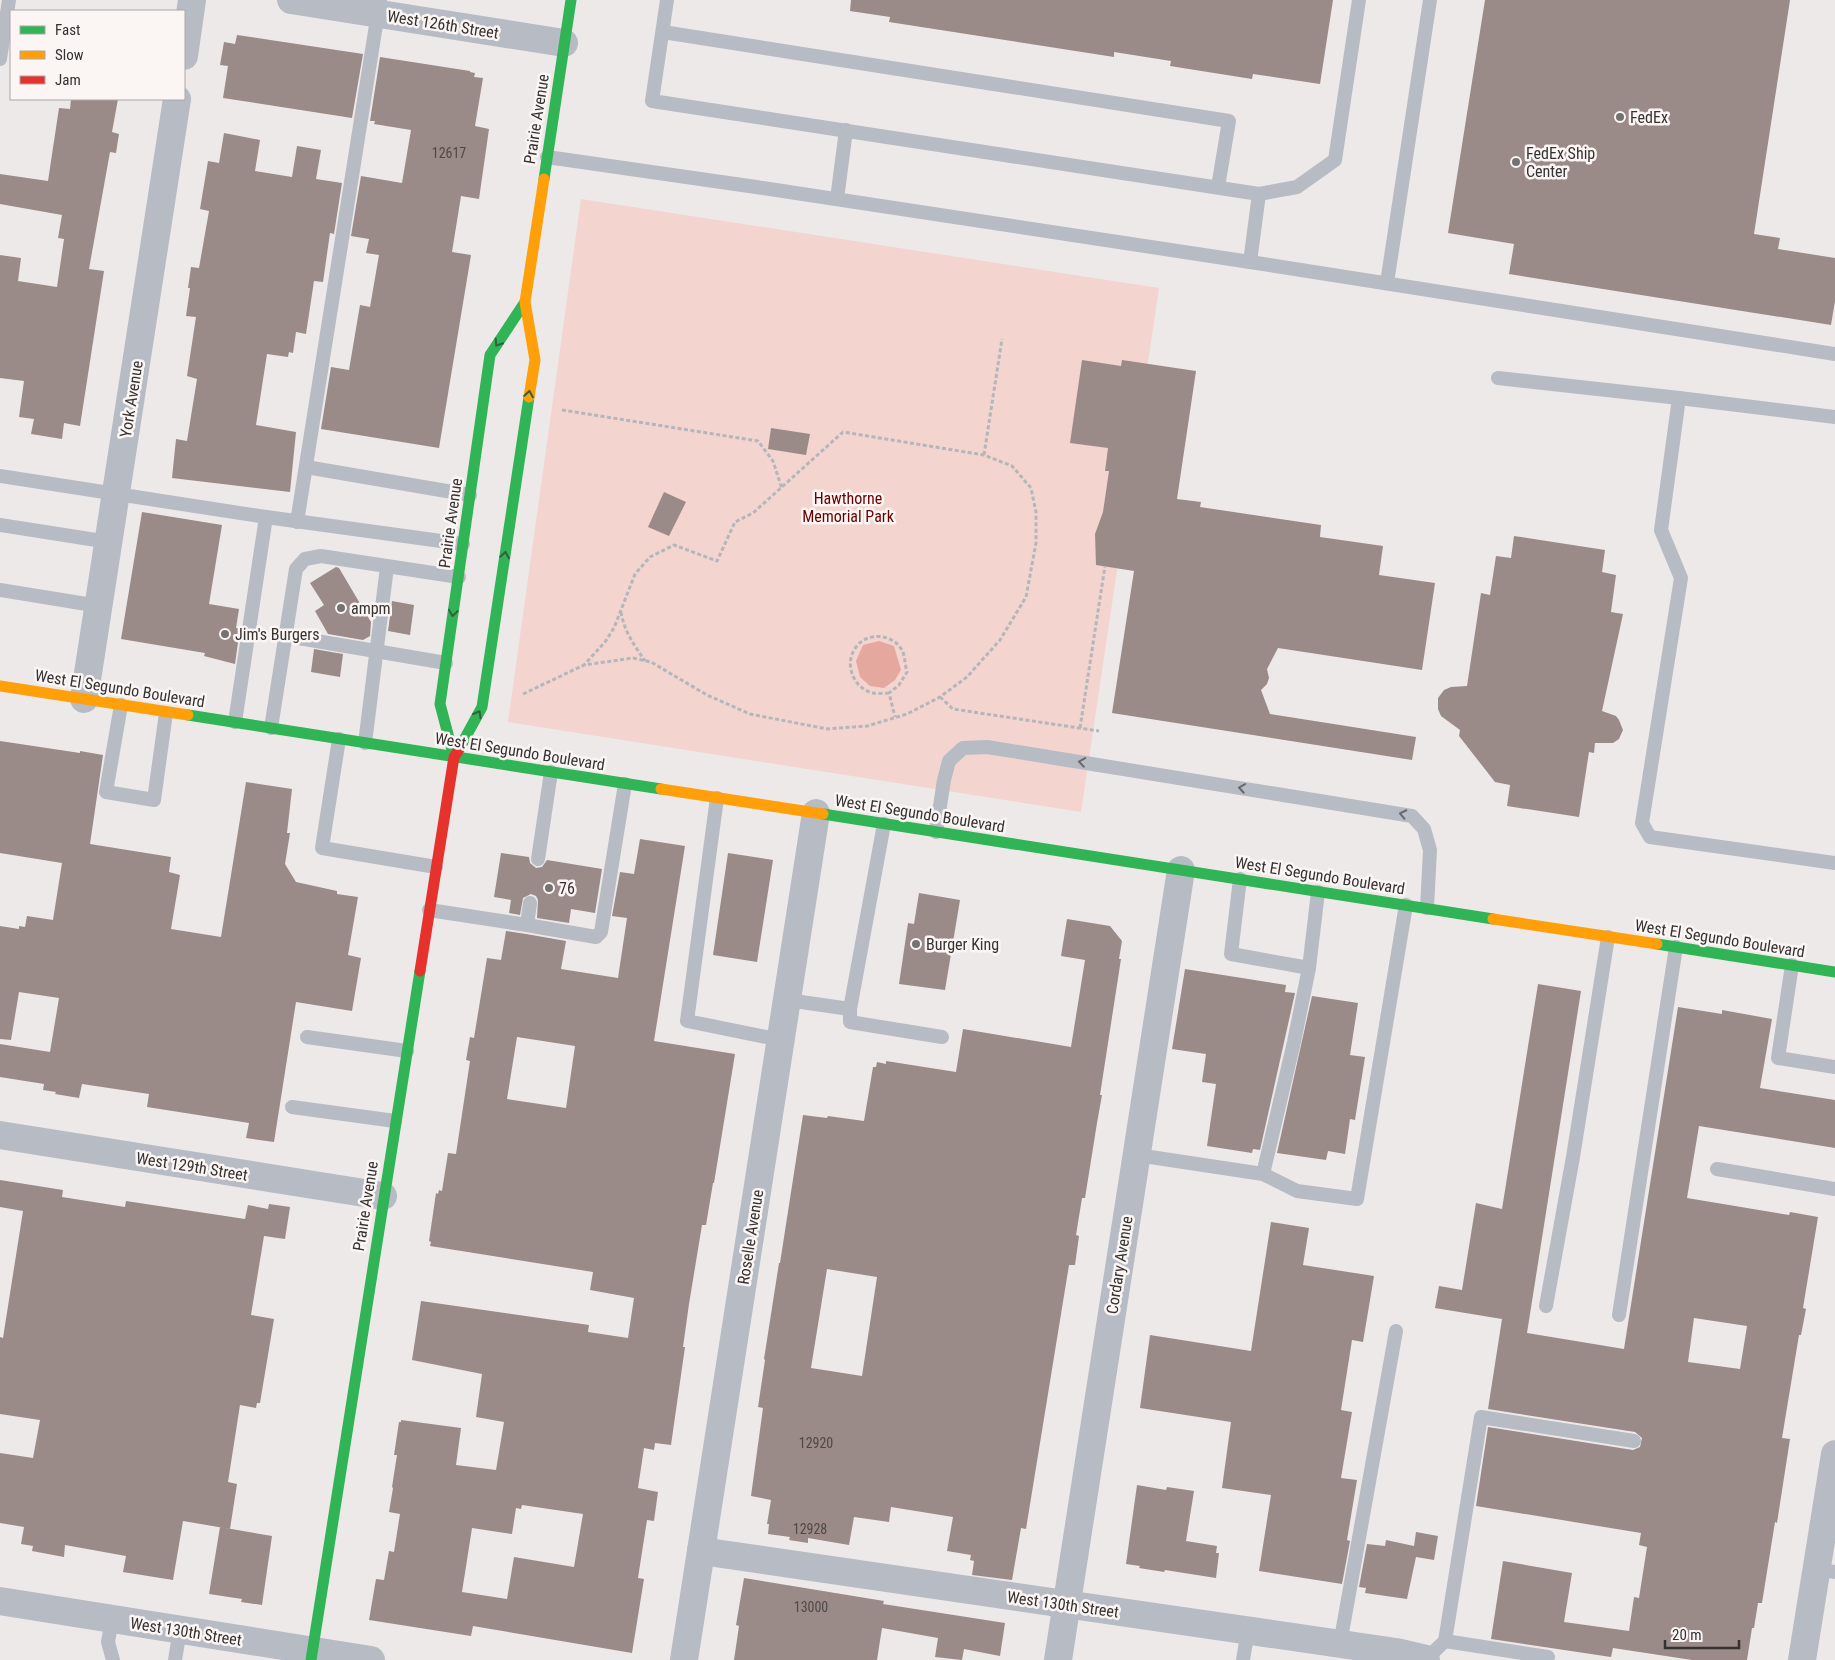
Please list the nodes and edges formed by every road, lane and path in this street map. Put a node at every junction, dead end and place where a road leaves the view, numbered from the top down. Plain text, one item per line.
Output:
1 (8, 0) edge
2 (192, 0) edge
3 (291, 0) edge
4 (571, 0) edge
5 (667, 0) edge
6 (1359, 0) edge
7 (1430, 0) edge
8 (379, 7) edge
9 (663, 32) junction
10 (564, 43) junction
11 (185, 49) edge
12 (0, 59) edge
13 (177, 100) edge
14 (846, 130) junction
15 (547, 157) junction
16 (1218, 187) junction
17 (1259, 194) junction
18 (837, 199) junction
19 (1250, 262) junction
20 (1387, 283) junction
21 (524, 302) junction
22 (1002, 339) dead end
23 (1835, 354) edge
24 (1498, 378) dead end
25 (1679, 398) junction
26 (562, 410) dead end
27 (1835, 417) edge
28 (984, 455) junction
29 (306, 467) junction
30 (0, 476) edge
31 (782, 489) junction
32 (116, 494) junction
33 (470, 495) junction
34 (266, 517) junction
35 (297, 522) junction
36 (0, 525) edge
37 (109, 542) junction
38 (463, 544) junction
39 (387, 566) junction
40 (1105, 566) dead end
41 (458, 577) junction
42 (0, 590) edge
43 (99, 606) junction
44 (621, 611) junction
45 (286, 636) junction
46 (376, 652) junction
47 (645, 661) junction
48 (446, 663) junction
49 (584, 665) junction
50 (0, 686) edge
51 (889, 693) junction
52 (523, 694) dead end
53 (940, 698) junction
54 (84, 699) junction
55 (121, 705) junction
56 (166, 713) junction
57 (895, 718) junction
58 (235, 722) junction
59 (270, 728) junction
60 (1080, 728) junction
61 (1100, 731) dead end
62 (339, 739) junction
63 (365, 743) junction
64 (454, 757) junction
65 (551, 772) junction
66 (625, 784) junction
67 (717, 798) junction
68 (816, 813) junction
69 (884, 824) junction
70 (936, 832) junction
71 (538, 859) dead end
72 (1835, 862) edge
73 (436, 866) junction
74 (1181, 870) junction
75 (1240, 880) junction
76 (1318, 892) junction
77 (530, 903) dead end
78 (1406, 905) junction
79 (1427, 908) junction
80 (429, 910) junction
81 (527, 925) junction
82 (1608, 937) junction
83 (1676, 947) junction
84 (1792, 965) junction
85 (1309, 968) junction
86 (1835, 972) edge
87 (787, 1000) junction
88 (850, 1009) junction
89 (307, 1037) dead end
90 (942, 1037) dead end
91 (781, 1040) junction
92 (406, 1051) junction
93 (1835, 1067) edge
94 (292, 1107) dead end
95 (395, 1120) junction
96 (0, 1135) edge
97 (1137, 1155) junction
98 (1717, 1169) dead end
99 (1263, 1174) junction
100 (1835, 1189) edge
101 (383, 1196) junction
102 (1546, 1306) dead end
103 (1619, 1315) dead end
104 (1396, 1331) dead end
105 (1634, 1441) dead end
106 (1835, 1454) edge
107 (701, 1551) junction
108 (1826, 1570) edge
109 (0, 1601) edge
110 (1066, 1604) junction
111 (112, 1619) junction
112 (180, 1630) junction
113 (1248, 1630) junction
114 (1340, 1644) junction
115 (1432, 1653) edge
116 (311, 1655) edge
117 (1548, 1657) dead end
118 (113, 1660) edge
119 (175, 1660) edge
120 (372, 1660) edge
121 (684, 1660) edge
122 (1058, 1660) edge
123 (1243, 1660) edge
124 (1802, 1660) edge

1 - 12 lane
2 - 11 street
3 - 8 street, West 126th Street
4 - 10 main road, Prairie Avenue
5 - 9 lane
6 - 17 lane
7 - 20 lane
8 - 10 street, West 126th Street
8 - 29 lane
9 - 14 lane
9 - 16 lane
10 - 15 main road, Prairie Avenue
13 - 32 street, York Avenue
14 - 16 lane
14 - 18 lane
15 - 18 lane
15 - 21 main road, Prairie Avenue
16 - 17 lane
17 - 19 lane
18 - 19 lane
19 - 20 lane
20 - 23 lane
21 -> 33 main road, Prairie Avenue
64 -> 21 main road, Prairie Avenue
22 - 28 path
24 - 25 lane
25 - 27 lane
25 - 72 lane
26 - 31 path
28 - 31 path
28 - 53 path
29 - 33 lane
29 - 35 lane
30 - 32 lane
31 - 44 path
32 - 34 lane
32 - 37 street, York Avenue
33 - 38 main road, Prairie Avenue
34 - 35 lane
34 - 58 lane
35 - 38 lane
36 - 37 lane
37 - 43 street, York Avenue
38 - 41 main road, Prairie Avenue
39 - 41 lane
39 - 45 lane
39 - 46 lane
40 - 60 path
41 -> 48 main road, Prairie Avenue
42 - 43 lane
43 - 54 street, York Avenue
44 - 47 path
44 - 49 path
45 - 46 lane
45 - 59 lane
46 - 48 lane
46 - 63 lane
47 - 49 path
47 - 57 path
48 - 64 main road, Prairie Avenue
49 - 52 path
50 - 54 main road, West El Segundo Boulevard
51 - 51 path
51 - 57 path
53 - 57 path
53 - 60 path
54 - 55 main road, West El Segundo Boulevard
55 - 56 main road, West El Segundo Boulevard
55 - 56 lane
56 - 58 main road, West El Segundo Boulevard
58 - 59 main road, West El Segundo Boulevard
59 - 62 main road, West El Segundo Boulevard
60 - 61 path
62 - 63 main road, West El Segundo Boulevard
62 - 73 lane
63 - 64 main road, West El Segundo Boulevard
64 - 65 main road, West El Segundo Boulevard
64 - 73 main road, Prairie Avenue
65 - 66 main road, West El Segundo Boulevard
65 - 71 lane
66 - 67 main road, West El Segundo Boulevard
66 - 81 lane
67 - 68 main road, West El Segundo Boulevard
67 - 91 lane
68 - 69 main road, West El Segundo Boulevard
68 - 87 street, Roselle Avenue
69 - 70 main road, West El Segundo Boulevard
69 - 88 lane
70 - 74 main road, West El Segundo Boulevard
79 -> 70 lane
73 - 80 main road, Prairie Avenue
74 - 75 main road, West El Segundo Boulevard
74 - 97 street, Cordary Avenue
75 - 76 main road, West El Segundo Boulevard
75 - 85 lane
76 - 78 main road, West El Segundo Boulevard
76 - 85 lane
77 - 81 lane
78 - 79 main road, West El Segundo Boulevard
78 - 99 lane
79 - 82 main road, West El Segundo Boulevard
80 - 81 lane
80 - 92 main road, Prairie Avenue
82 - 83 main road, West El Segundo Boulevard
82 - 102 lane
83 - 84 main road, West El Segundo Boulevard
83 - 103 lane
84 - 86 main road, West El Segundo Boulevard
84 - 93 lane
85 - 99 lane
87 - 88 lane
87 - 91 street, Roselle Avenue
88 - 90 lane
89 - 92 lane
91 - 107 street, Roselle Avenue
92 - 95 main road, Prairie Avenue
94 - 95 lane
95 - 101 main road, Prairie Avenue
96 - 101 street, West 129th Street
97 - 99 lane
97 - 110 street, Cordary Avenue
98 - 100 lane
101 - 116 main road, Prairie Avenue
104 - 114 lane
105 - 115 lane
106 - 108 street
107 - 110 street, West 130th Street
107 - 121 street, Roselle Avenue
108 - 124 street
109 - 111 street, West 130th Street
110 - 113 street, West 130th Street
110 - 122 street, Cordary Avenue
111 - 112 street, West 130th Street
111 - 118 lane
112 - 116 street, West 130th Street
112 - 119 lane
113 - 114 street, West 130th Street
113 - 123 lane
114 - 115 street, West 130th Street
115 - 117 lane
116 - 120 street, West 130th Street

